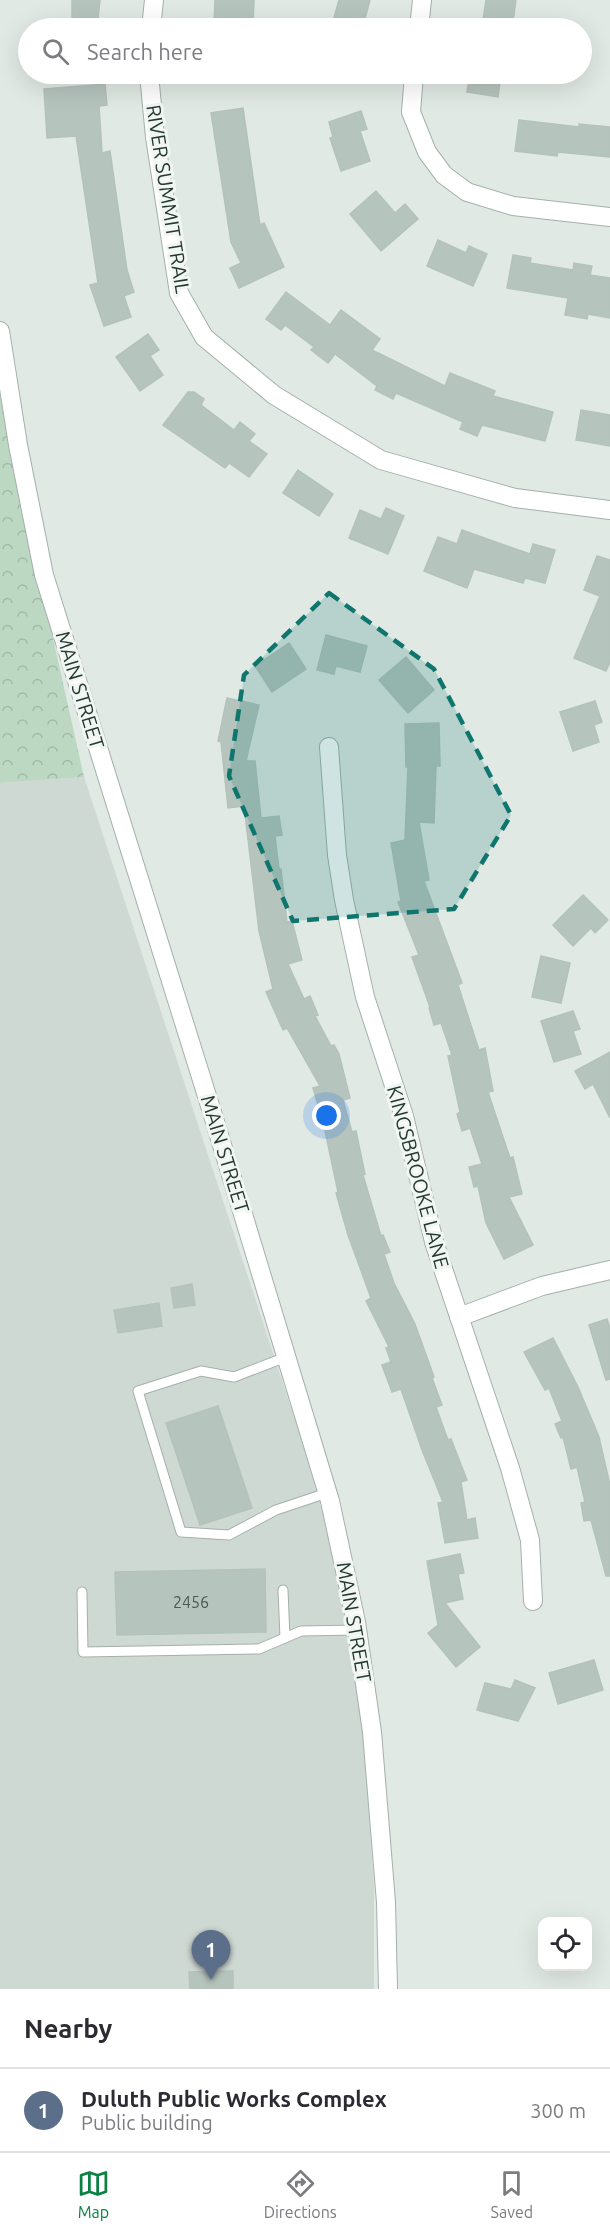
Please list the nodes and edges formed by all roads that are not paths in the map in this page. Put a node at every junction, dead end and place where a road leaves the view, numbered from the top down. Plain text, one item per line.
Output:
1 (154, 0) edge
2 (422, 0) edge
3 (152, 18) edge
4 (420, 18) edge
5 (150, 84) edge
6 (413, 84) edge
7 (610, 217) edge
8 (0, 331) edge
9 (610, 510) edge
10 (329, 747) dead end
11 (610, 1270) edge
12 (459, 1317) junction
13 (286, 1357) junction
14 (327, 1492) junction
15 (283, 1590) dead end
16 (82, 1592) dead end
17 (533, 1601) dead end
18 (357, 1630) junction
19 (285, 1638) junction
20 (388, 1989) edge

1 - 3 street
2 - 4 street
5 - 9 street, RIVER SUMMIT TRAIL
6 - 7 street
8 - 13 street, MAIN STREET
10 - 12 street, KINGSBROOKE LANE
11 - 12 street
12 - 17 street, KINGSBROOKE LANE
13 - 14 street, MAIN STREET
13 - 14 lane
14 - 18 street, MAIN STREET
15 - 19 lane
16 - 19 lane
18 - 19 lane
18 - 20 street, MAIN STREET

